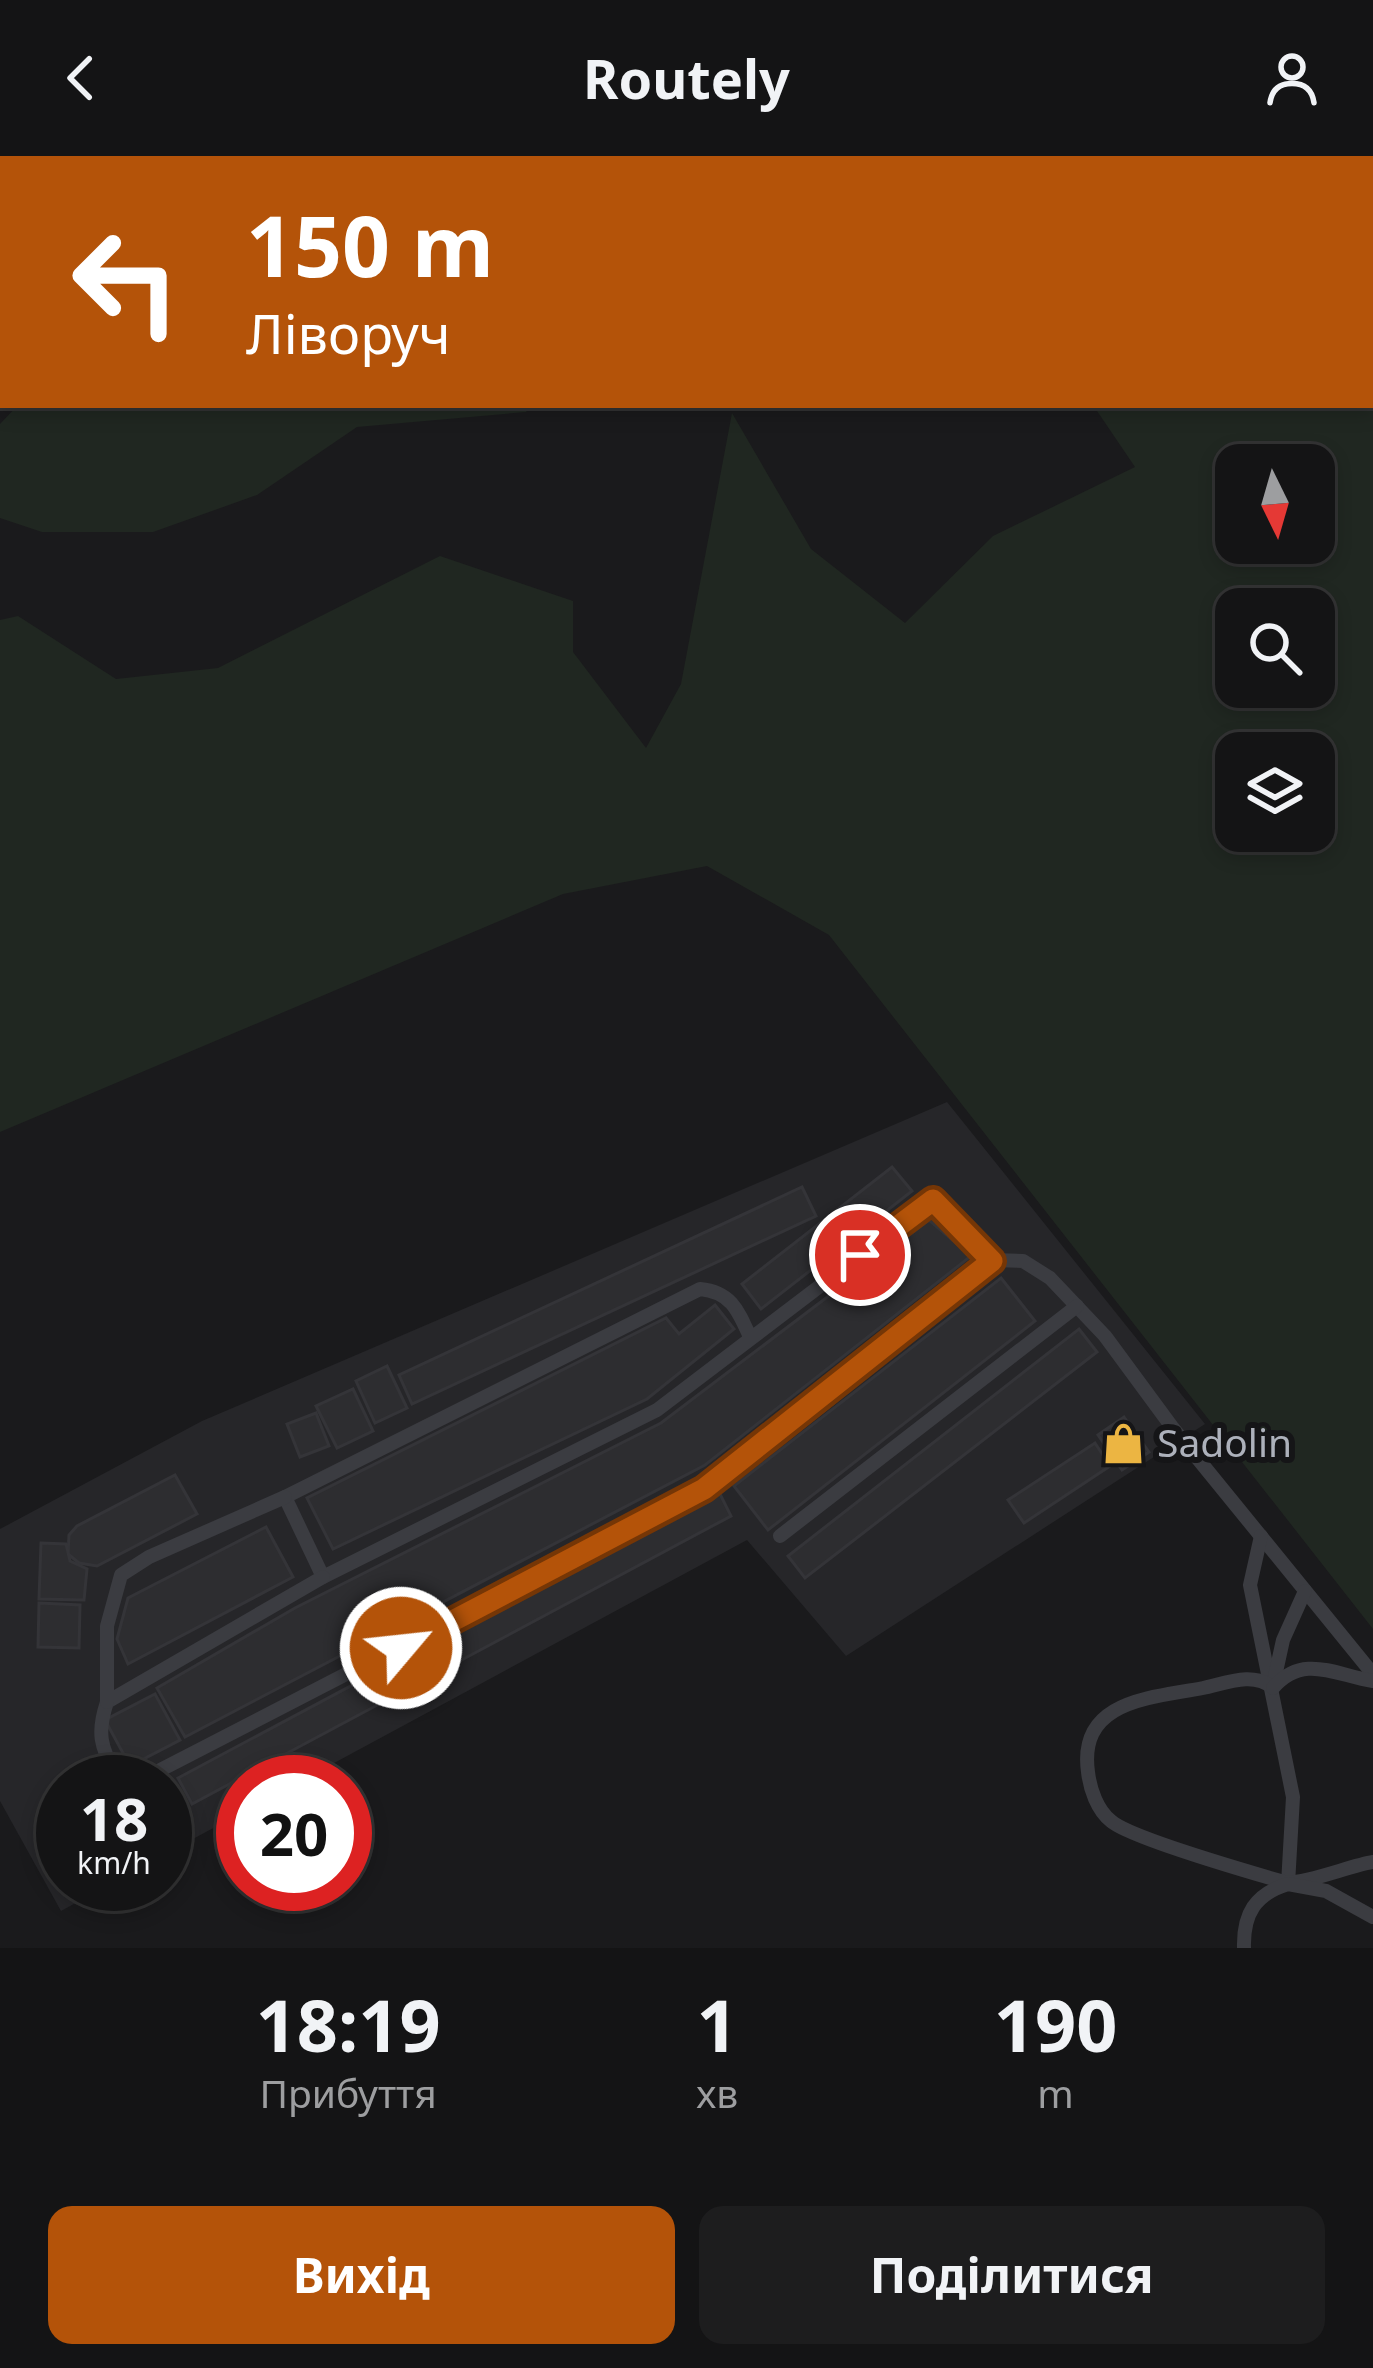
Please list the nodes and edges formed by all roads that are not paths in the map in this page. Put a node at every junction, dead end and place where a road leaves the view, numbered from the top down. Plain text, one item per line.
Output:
1 (992, 1261) junction
2 (1077, 1306) junction
3 (750, 1337) junction
4 (285, 1497) junction
5 (780, 1536) dead end
6 (1261, 1536) junction
7 (323, 1576) junction
8 (1305, 1591) junction
9 (1373, 1677) edge
10 (1273, 1688) junction
11 (106, 1702) junction
12 (1373, 1862) edge
13 (1288, 1884) junction
14 (1373, 1917) edge
15 (1244, 1948) edge

1 - 2 lane
1 - 3 lane
1 - 11 lane
2 - 5 lane
2 - 6 lane
3 - 4 lane
3 - 7 lane
4 - 7 lane
4 - 11 lane
6 - 8 lane
6 - 10 lane
7 - 11 lane
8 - 9 lane
8 - 10 lane
9 - 10 lane
10 - 13 lane
10 - 13 lane
12 - 13 lane
13 - 14 lane
13 - 15 lane

